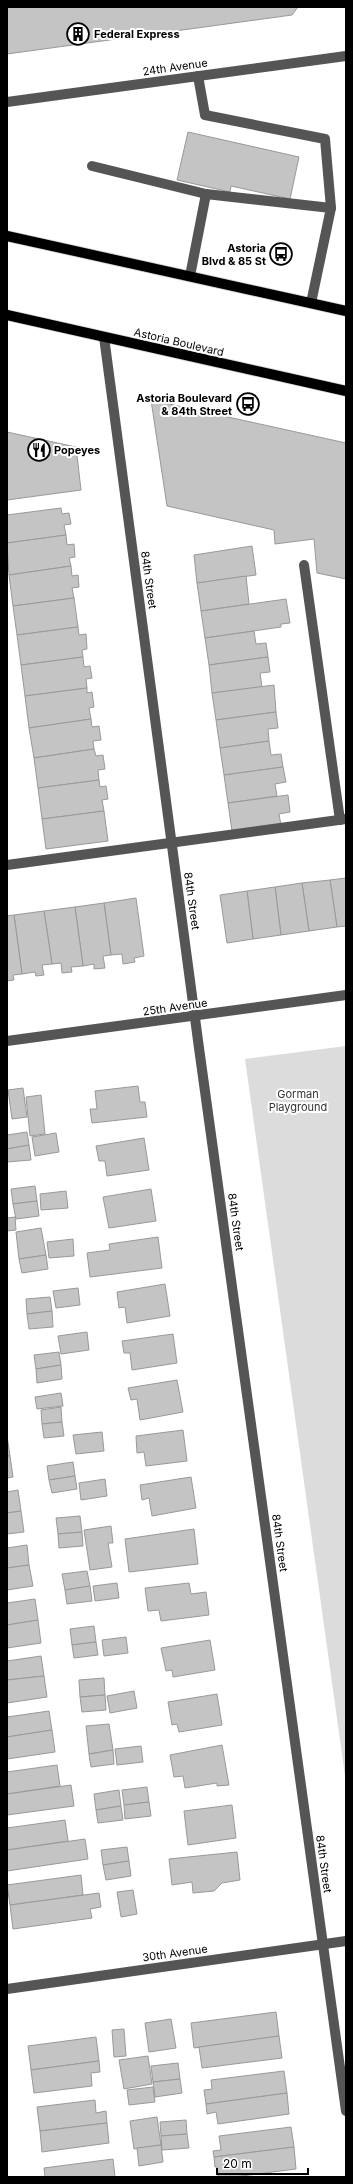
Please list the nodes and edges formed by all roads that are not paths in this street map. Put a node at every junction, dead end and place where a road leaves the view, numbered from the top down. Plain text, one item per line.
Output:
1 (346, 56) edge
2 (198, 76) junction
3 (7, 102) edge
4 (92, 166) dead end
5 (206, 194) junction
6 (330, 208) junction
7 (7, 236) edge
8 (190, 276) junction
9 (311, 303) junction
10 (346, 311) edge
11 (7, 315) edge
12 (104, 337) junction
13 (346, 391) edge
14 (304, 565) dead end
15 (343, 819) edge
16 (172, 843) junction
17 (7, 865) edge
18 (346, 995) edge
19 (195, 1016) junction
20 (7, 1041) edge
21 (346, 1941) edge
22 (323, 1945) junction
23 (7, 1989) edge
24 (346, 2111) edge

1 - 2 street, 24th Avenue
2 - 3 street, 24th Avenue
2 - 6 street
4 - 5 street
5 - 6 street
5 - 8 street
6 - 9 street
7 - 8 main road
8 - 9 main road
9 - 10 main road
11 - 12 main road, Astoria Boulevard
12 - 13 main road, Astoria Boulevard
12 - 16 street, 84th Street
14 - 15 street
15 - 16 street
16 - 17 street
16 - 19 street, 84th Street
18 - 19 street, 25th Avenue
19 - 20 street, 25th Avenue
19 - 22 street, 84th Street
21 - 22 street, 30th Avenue
22 - 23 street, 30th Avenue
22 - 24 street, 84th Street

